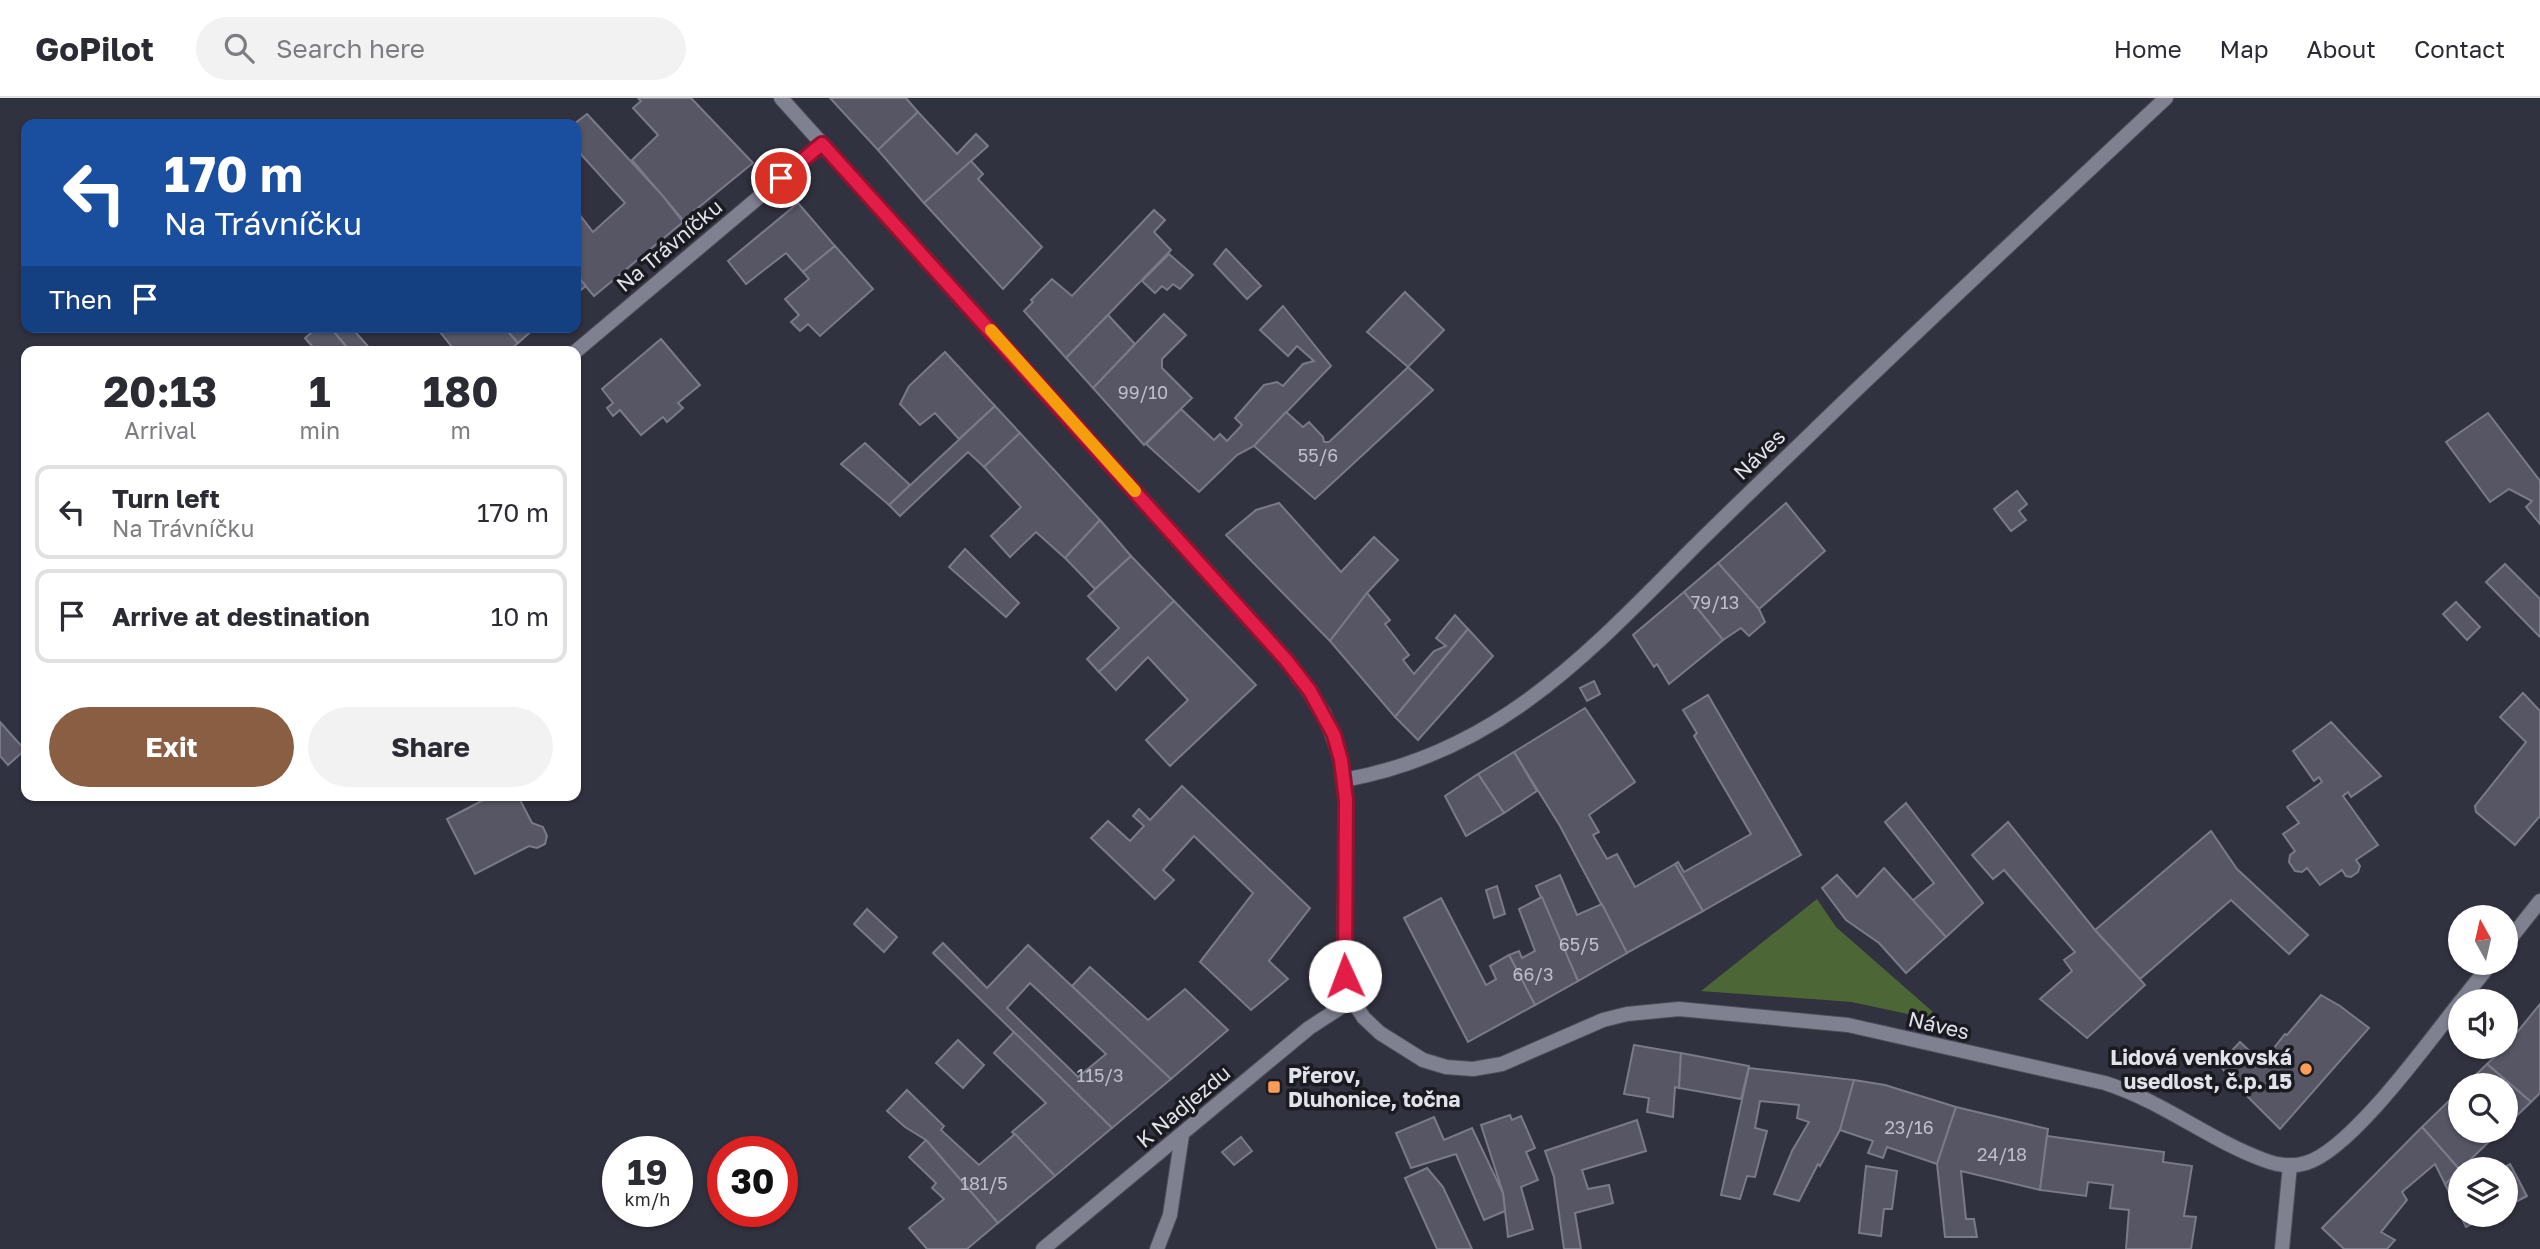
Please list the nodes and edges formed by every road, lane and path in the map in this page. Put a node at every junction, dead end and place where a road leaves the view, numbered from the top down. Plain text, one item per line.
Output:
1 (781, 98) edge
2 (2166, 98) edge
3 (822, 144) junction
4 (581, 347) edge
5 (1344, 780) junction
6 (2540, 901) edge
7 (2518, 929) edge
8 (2482, 975) edge
9 (2471, 989) edge
10 (1352, 1000) junction
11 (2448, 1017) edge
12 (1182, 1135) junction
13 (2290, 1165) junction
14 (1044, 1249) edge
15 (1157, 1249) edge
16 (2283, 1249) edge

1 - 3 street
2 - 5 street, Náves
3 - 4 street, Na Trávníčku
3 - 5 street
5 - 10 street
6 - 7 street
8 - 9 street
10 - 12 street, K Nadjezdu
10 - 13 street, Náves
11 - 13 street
12 - 14 street, K Nadjezdu
12 - 15 street
13 - 16 street

